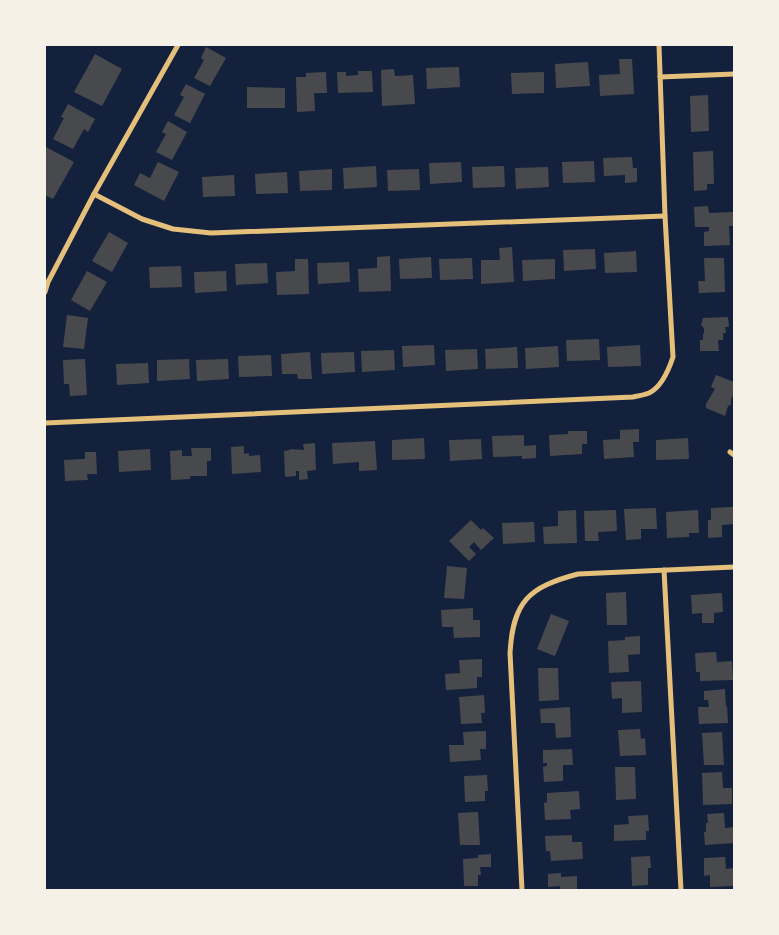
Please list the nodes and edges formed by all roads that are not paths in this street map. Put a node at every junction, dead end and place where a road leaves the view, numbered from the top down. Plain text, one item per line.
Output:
1 (178, 45) edge
2 (658, 45) edge
3 (734, 74) edge
4 (660, 77) junction
5 (94, 194) junction
6 (665, 216) junction
7 (45, 292) edge
8 (45, 423) edge
9 (734, 567) edge
10 (664, 570) junction
11 (522, 890) edge
12 (681, 890) edge

1 - 5 street
2 - 4 street
3 - 4 street
4 - 6 street
5 - 6 street
5 - 7 street
6 - 8 street
9 - 10 street
10 - 11 street
10 - 12 street

